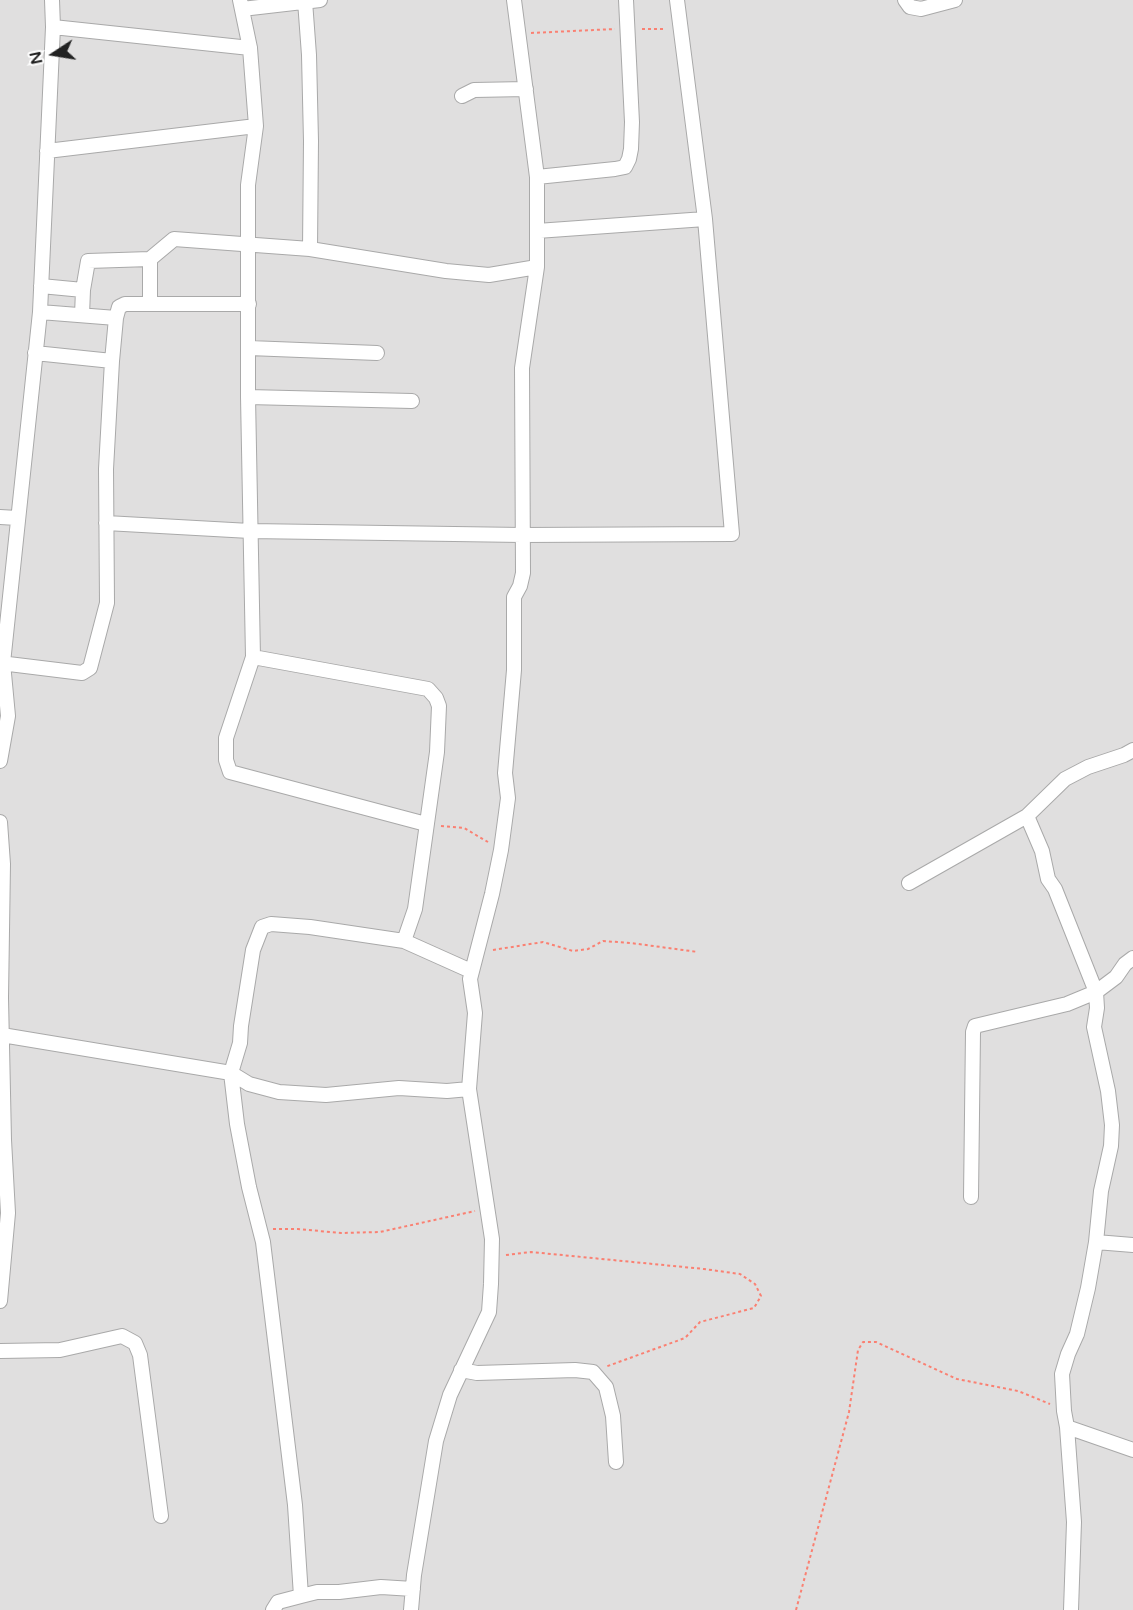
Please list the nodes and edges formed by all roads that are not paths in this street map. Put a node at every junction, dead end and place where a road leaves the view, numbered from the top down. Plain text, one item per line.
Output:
1 (52, 0) edge
2 (320, 0) edge
3 (514, 0) edge
4 (626, 0) edge
5 (677, 0) edge
6 (905, 0) edge
7 (956, 0) edge
8 (305, 2) junction
9 (241, 5) edge
10 (53, 27) junction
11 (250, 48) junction
12 (525, 89) junction
13 (462, 96) dead end
14 (256, 126) junction
15 (47, 151) junction
16 (537, 177) junction
17 (705, 219) junction
18 (537, 231) junction
19 (248, 245) junction
20 (310, 249) junction
21 (150, 259) junction
22 (537, 267) junction
23 (41, 286) junction
24 (83, 290) junction
25 (150, 304) junction
26 (249, 304) junction
27 (40, 312) junction
28 (82, 315) junction
29 (116, 318) junction
30 (249, 348) junction
31 (35, 353) junction
32 (377, 353) dead end
33 (112, 361) junction
34 (248, 397) junction
35 (412, 401) dead end
36 (0, 517) edge
37 (17, 518) junction
38 (106, 524) junction
39 (250, 531) junction
40 (522, 535) junction
41 (253, 657) junction
42 (2, 663) edge
43 (1133, 750) edge
44 (0, 761) edge
45 (1027, 816) junction
46 (0, 822) edge
47 (426, 824) junction
48 (909, 883) dead end
49 (404, 941) junction
50 (1133, 958) edge
51 (471, 971) junction
52 (1096, 992) junction
53 (3, 1035) junction
54 (231, 1073) junction
55 (469, 1089) junction
56 (971, 1197) dead end
57 (4, 1218) edge
58 (1096, 1242) junction
59 (1133, 1245) edge
60 (0, 1301) edge
61 (0, 1351) edge
62 (461, 1371) junction
63 (1066, 1427) junction
64 (1133, 1450) edge
65 (616, 1462) dead end
66 (161, 1516) dead end
67 (413, 1589) junction
68 (301, 1596) junction
69 (1071, 1606) edge
70 (273, 1610) edge
71 (411, 1610) edge
72 (1086, 1610) edge

1 - 10 street
2 - 8 street
3 - 12 street
4 - 16 street
5 - 17 street
6 - 7 street
8 - 9 street
8 - 20 street
9 - 11 street
10 - 11 street
10 - 15 street
11 - 14 street
12 - 13 street
12 - 16 street
14 - 15 street
14 - 19 street
15 - 23 street
16 - 18 street
17 - 18 street
17 - 40 street
18 - 22 street
19 - 20 street
19 - 21 street
19 - 26 street
20 - 22 street
21 - 24 street
21 - 25 street
22 - 40 street
23 - 24 street
23 - 27 street
24 - 28 street
25 - 26 street
25 - 29 street
26 - 30 street
27 - 28 street
27 - 31 street
28 - 29 street
29 - 33 street
30 - 32 street
30 - 34 street
31 - 33 street
31 - 37 street
33 - 38 street
34 - 35 street
34 - 39 street
36 - 37 street
37 - 42 street
38 - 39 street
38 - 42 street
39 - 40 street
39 - 41 street
40 - 51 street
41 - 47 street
41 - 47 street
42 - 44 street
43 - 45 street
45 - 48 street
45 - 52 street
46 - 53 street
47 - 49 street
49 - 51 street
49 - 54 street
50 - 52 street
51 - 55 street
52 - 56 street
52 - 58 street
53 - 54 street
53 - 57 street
54 - 55 street
54 - 68 street
55 - 62 street
57 - 60 street
58 - 59 street
58 - 63 street
61 - 66 street
62 - 65 street
62 - 67 street
63 - 64 street
63 - 69 street
67 - 68 street
67 - 71 street
68 - 70 street
69 - 72 street

